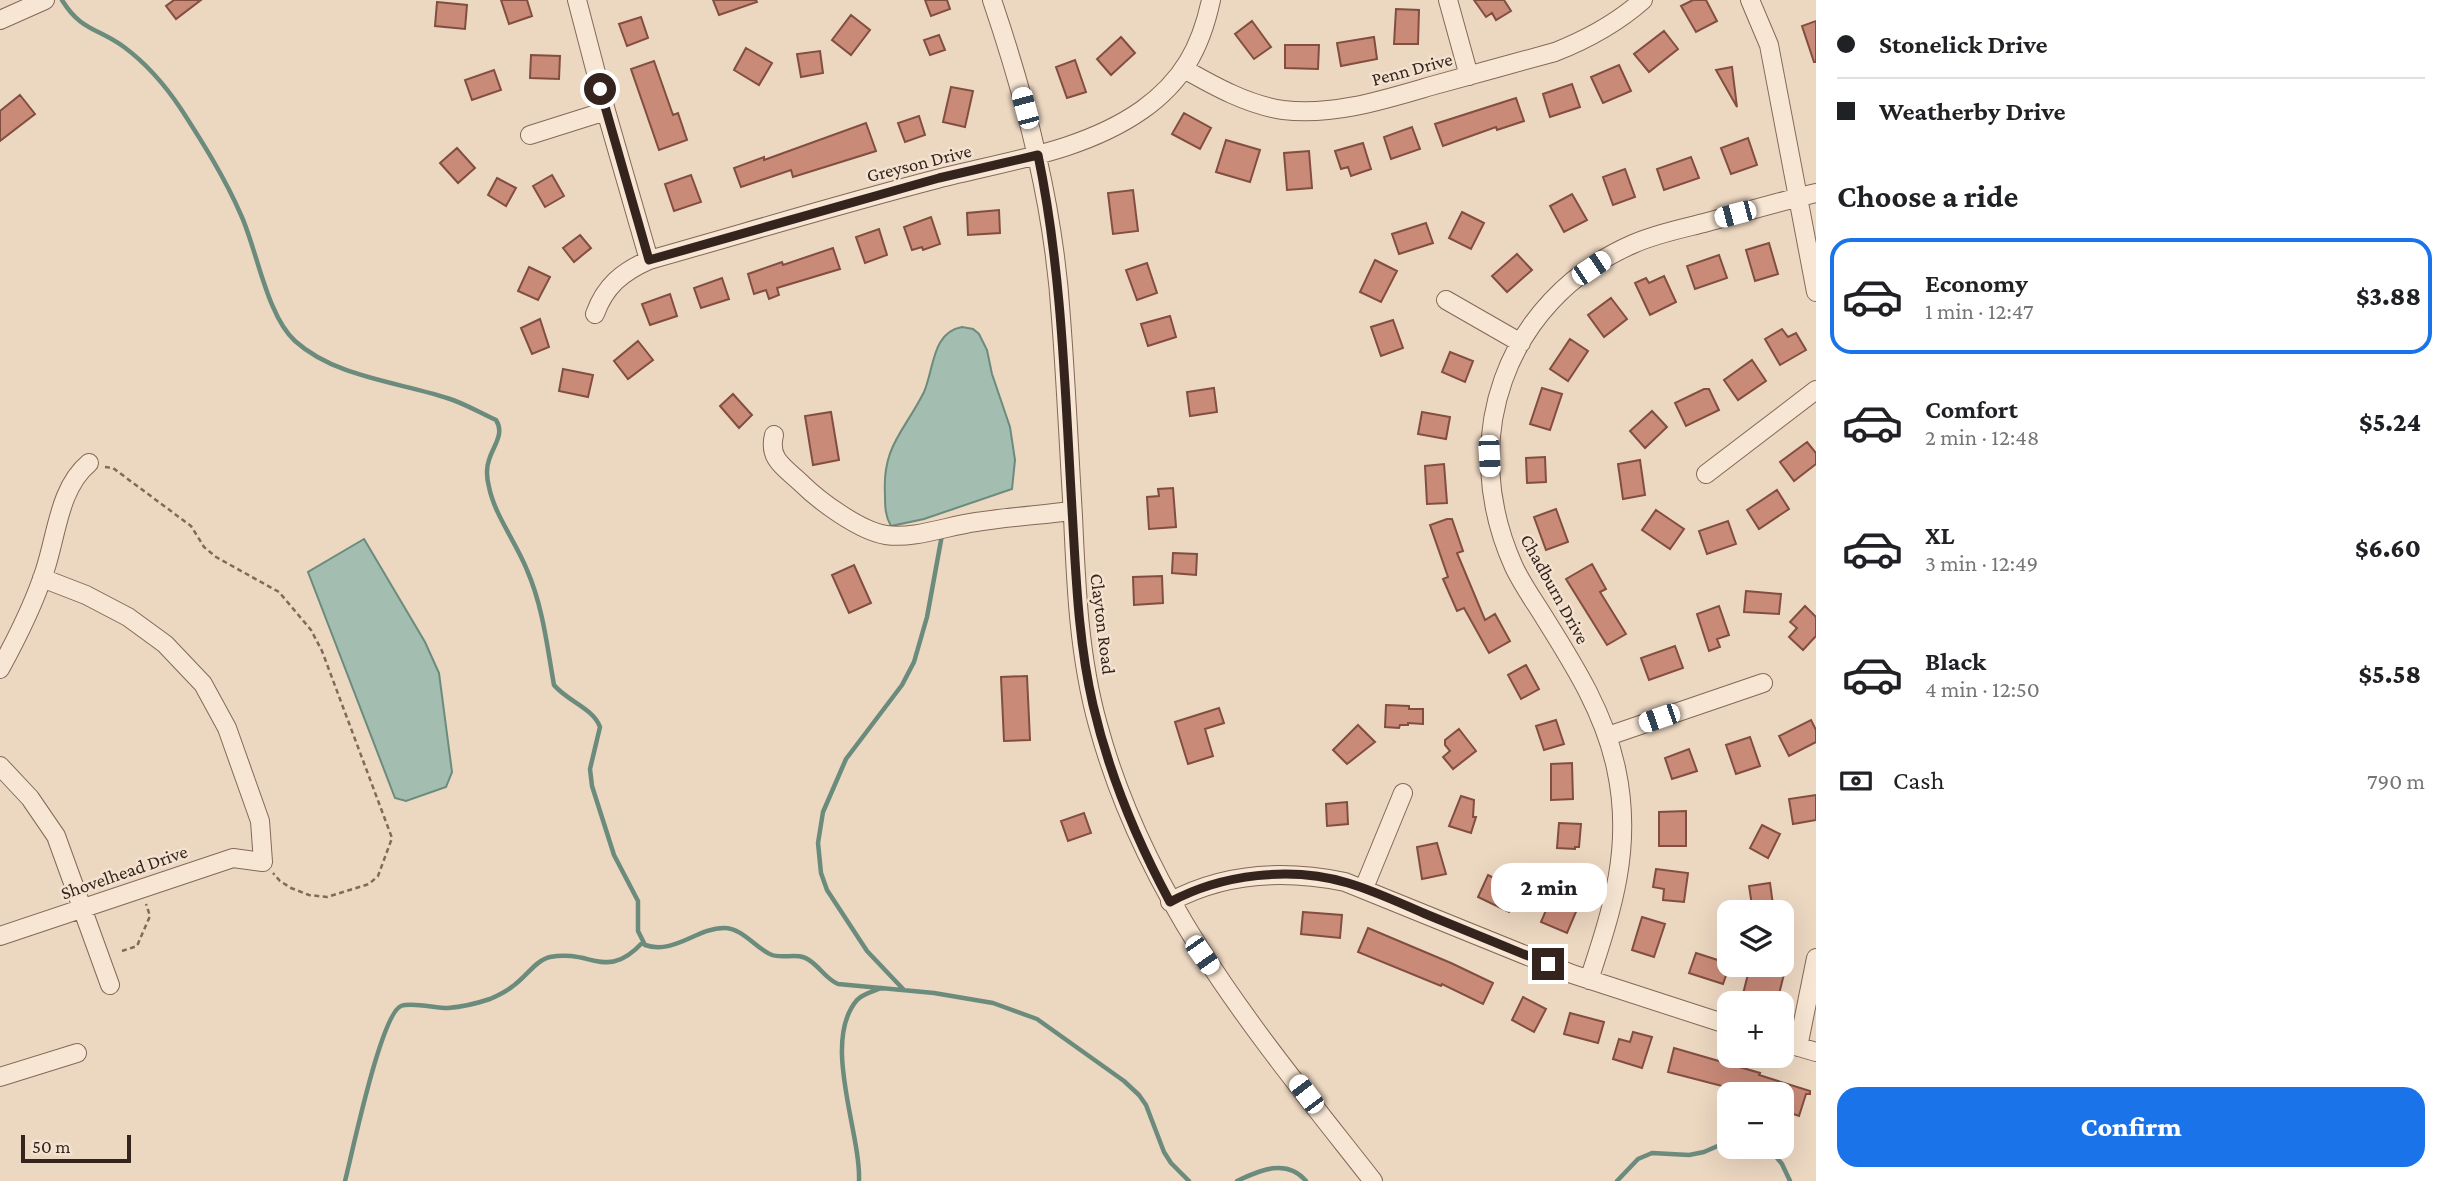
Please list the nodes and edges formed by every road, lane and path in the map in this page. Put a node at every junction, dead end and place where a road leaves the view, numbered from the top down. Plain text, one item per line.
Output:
1 (45, 0) edge
2 (577, 0) edge
3 (992, 0) edge
4 (1211, 0) edge
5 (1448, 0) edge
6 (1643, 0) edge
7 (1750, 0) edge
8 (0, 20) edge
9 (1184, 69) junction
10 (1469, 76) junction
11 (606, 111) junction
12 (530, 135) dead end
13 (1038, 155) junction
14 (1816, 193) edge
15 (1797, 198) junction
16 (649, 260) junction
17 (1816, 292) edge
18 (1446, 300) dead end
19 (595, 314) dead end
20 (1521, 343) junction
21 (1816, 390) edge
22 (774, 435) dead end
23 (89, 463) joint
24 (1706, 474) dead end
25 (1072, 511) junction
26 (42, 578) junction
27 (0, 669) edge
28 (1763, 683) dead end
29 (1608, 736) junction
30 (0, 766) edge
31 (1403, 793) dead end
32 (263, 862) junction
33 (1364, 888) junction
34 (1170, 902) junction
35 (146, 904) dead end
36 (83, 908) junction
37 (0, 936) edge
38 (122, 951) dead end
39 (1816, 958) edge
40 (1588, 980) junction
41 (110, 985) dead end
42 (1717, 1022) edge
43 (1799, 1047) edge
44 (77, 1053) dead end
45 (0, 1077) edge
46 (1373, 1181) edge

1 - 8 street
2 - 11 street
3 - 13 street, Clayton Road
4 - 9 street, Greyson Drive
5 - 10 street
6 - 10 street, Penn Drive
7 - 15 street
9 - 10 street, Penn Drive
9 - 13 street, Greyson Drive
11 - 12 street
11 - 16 street
13 - 16 street, Greyson Drive
13 - 25 street, Clayton Road
14 - 15 street, Chadburn Drive
15 - 17 street
15 - 20 street, Chadburn Drive
16 - 19 street, Greyson Drive
18 - 20 street
20 - 29 street, Chadburn Drive
21 - 24 street
22 - 25 street
23 - 26 street
23 - 32 path
25 - 34 street, Clayton Road
26 - 27 street
26 - 32 street
28 - 29 street
29 - 40 street, Chadburn Drive
30 - 36 street
31 - 33 street
32 - 36 street, Shovelhead Drive
33 - 34 street
33 - 40 street
34 - 46 street, Clayton Road
35 - 38 path
36 - 37 street, Shovelhead Drive
36 - 41 street
39 - 43 street
40 - 42 street
44 - 45 street

